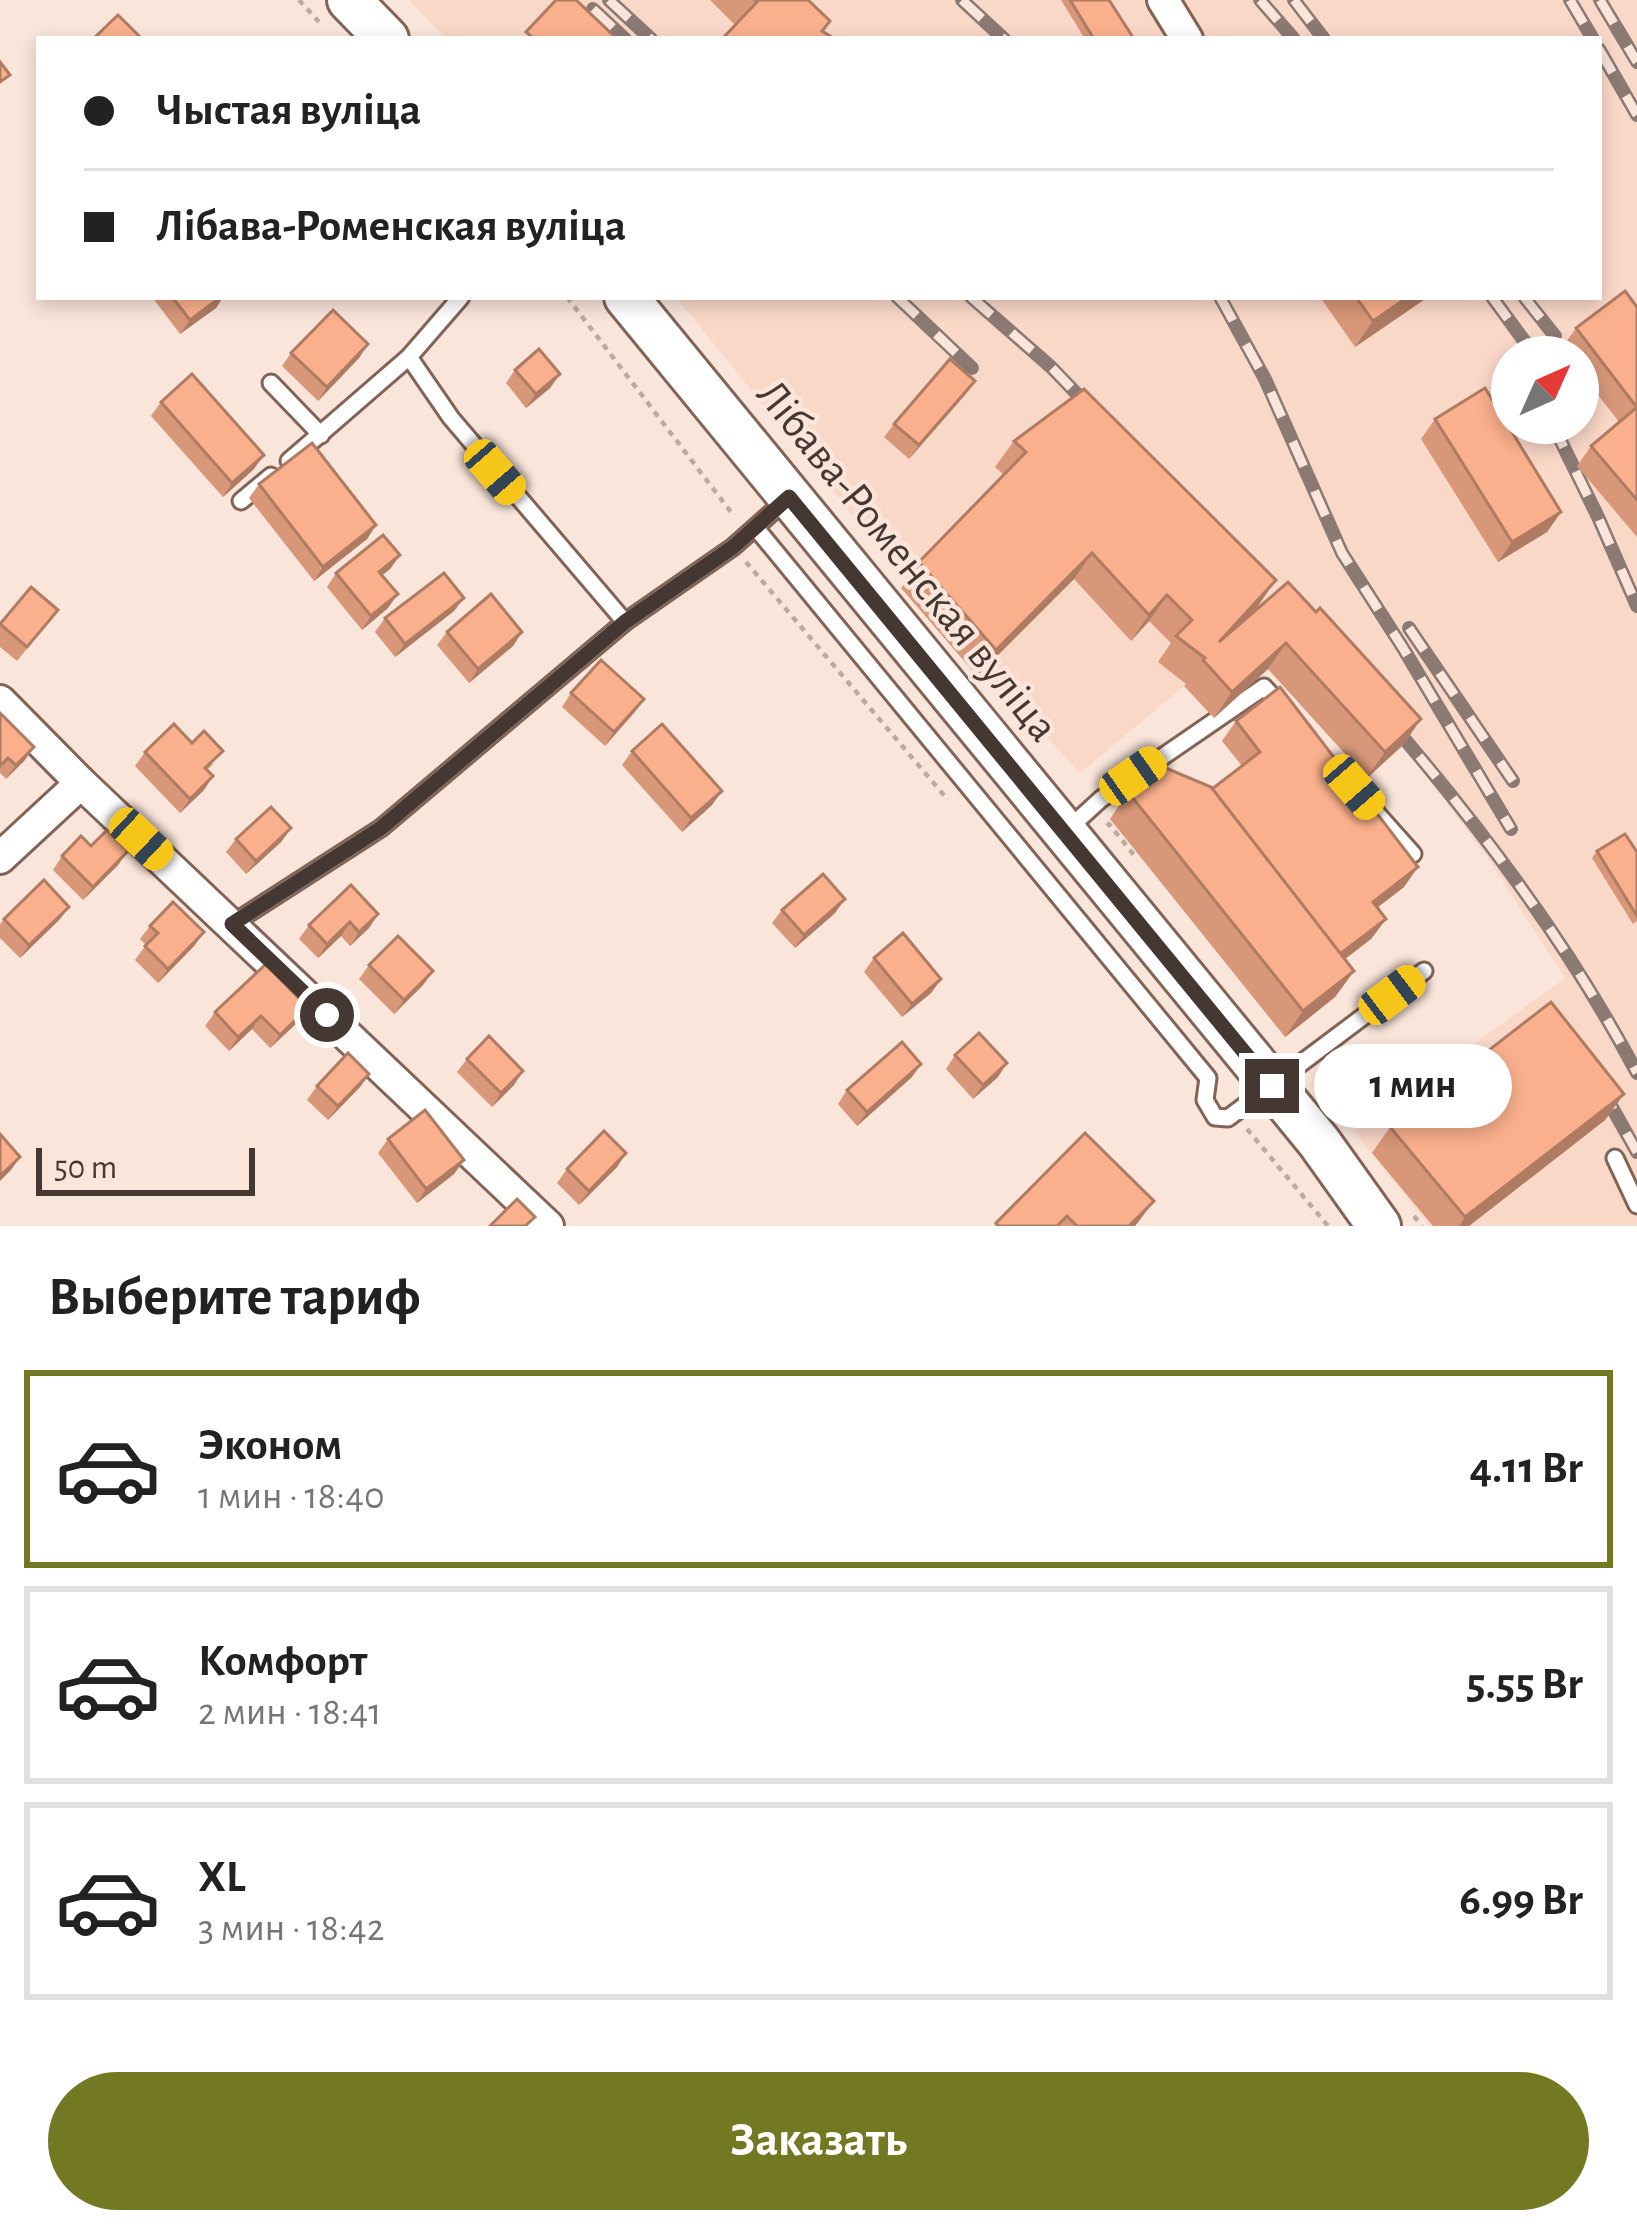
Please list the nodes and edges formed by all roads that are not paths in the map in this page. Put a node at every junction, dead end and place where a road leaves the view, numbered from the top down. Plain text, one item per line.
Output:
1 (349, 0) edge
2 (1163, 0) edge
3 (384, 36) edge
4 (1185, 36) edge
5 (458, 300) edge
6 (628, 300) edge
7 (409, 356) junction
8 (271, 383) dead end
9 (321, 435) junction
10 (789, 497) junction
11 (241, 501) dead end
12 (756, 528) junction
13 (625, 622) junction
14 (0, 700) edge
15 (1294, 720) edge
16 (80, 783) junction
17 (1354, 787) edge
18 (1064, 833) junction
19 (1413, 854) edge
20 (0, 858) edge
21 (232, 924) junction
22 (1424, 971) dead end
23 (1272, 1086) junction
24 (1615, 1158) dead end
25 (1637, 1205) edge
26 (548, 1226) edge
27 (1379, 1226) edge

1 - 3 main road
2 - 4 street
5 - 7 lane
6 - 10 main road, Лібава-Роменская вуліца
7 - 9 lane
7 - 13 lane
8 - 9 lane
9 - 11 lane
10 - 12 lane
10 - 18 main road, Лібава-Роменская вуліца
12 - 13 lane
12 - 23 lane
13 - 21 lane
14 - 16 street
15 - 18 lane
16 - 20 street
16 - 21 street
17 - 19 lane
18 - 23 main road, Лібава-Роменская вуліца
21 - 26 street
22 - 23 lane
23 - 27 main road, Лібава-Роменская вуліца
24 - 25 lane

